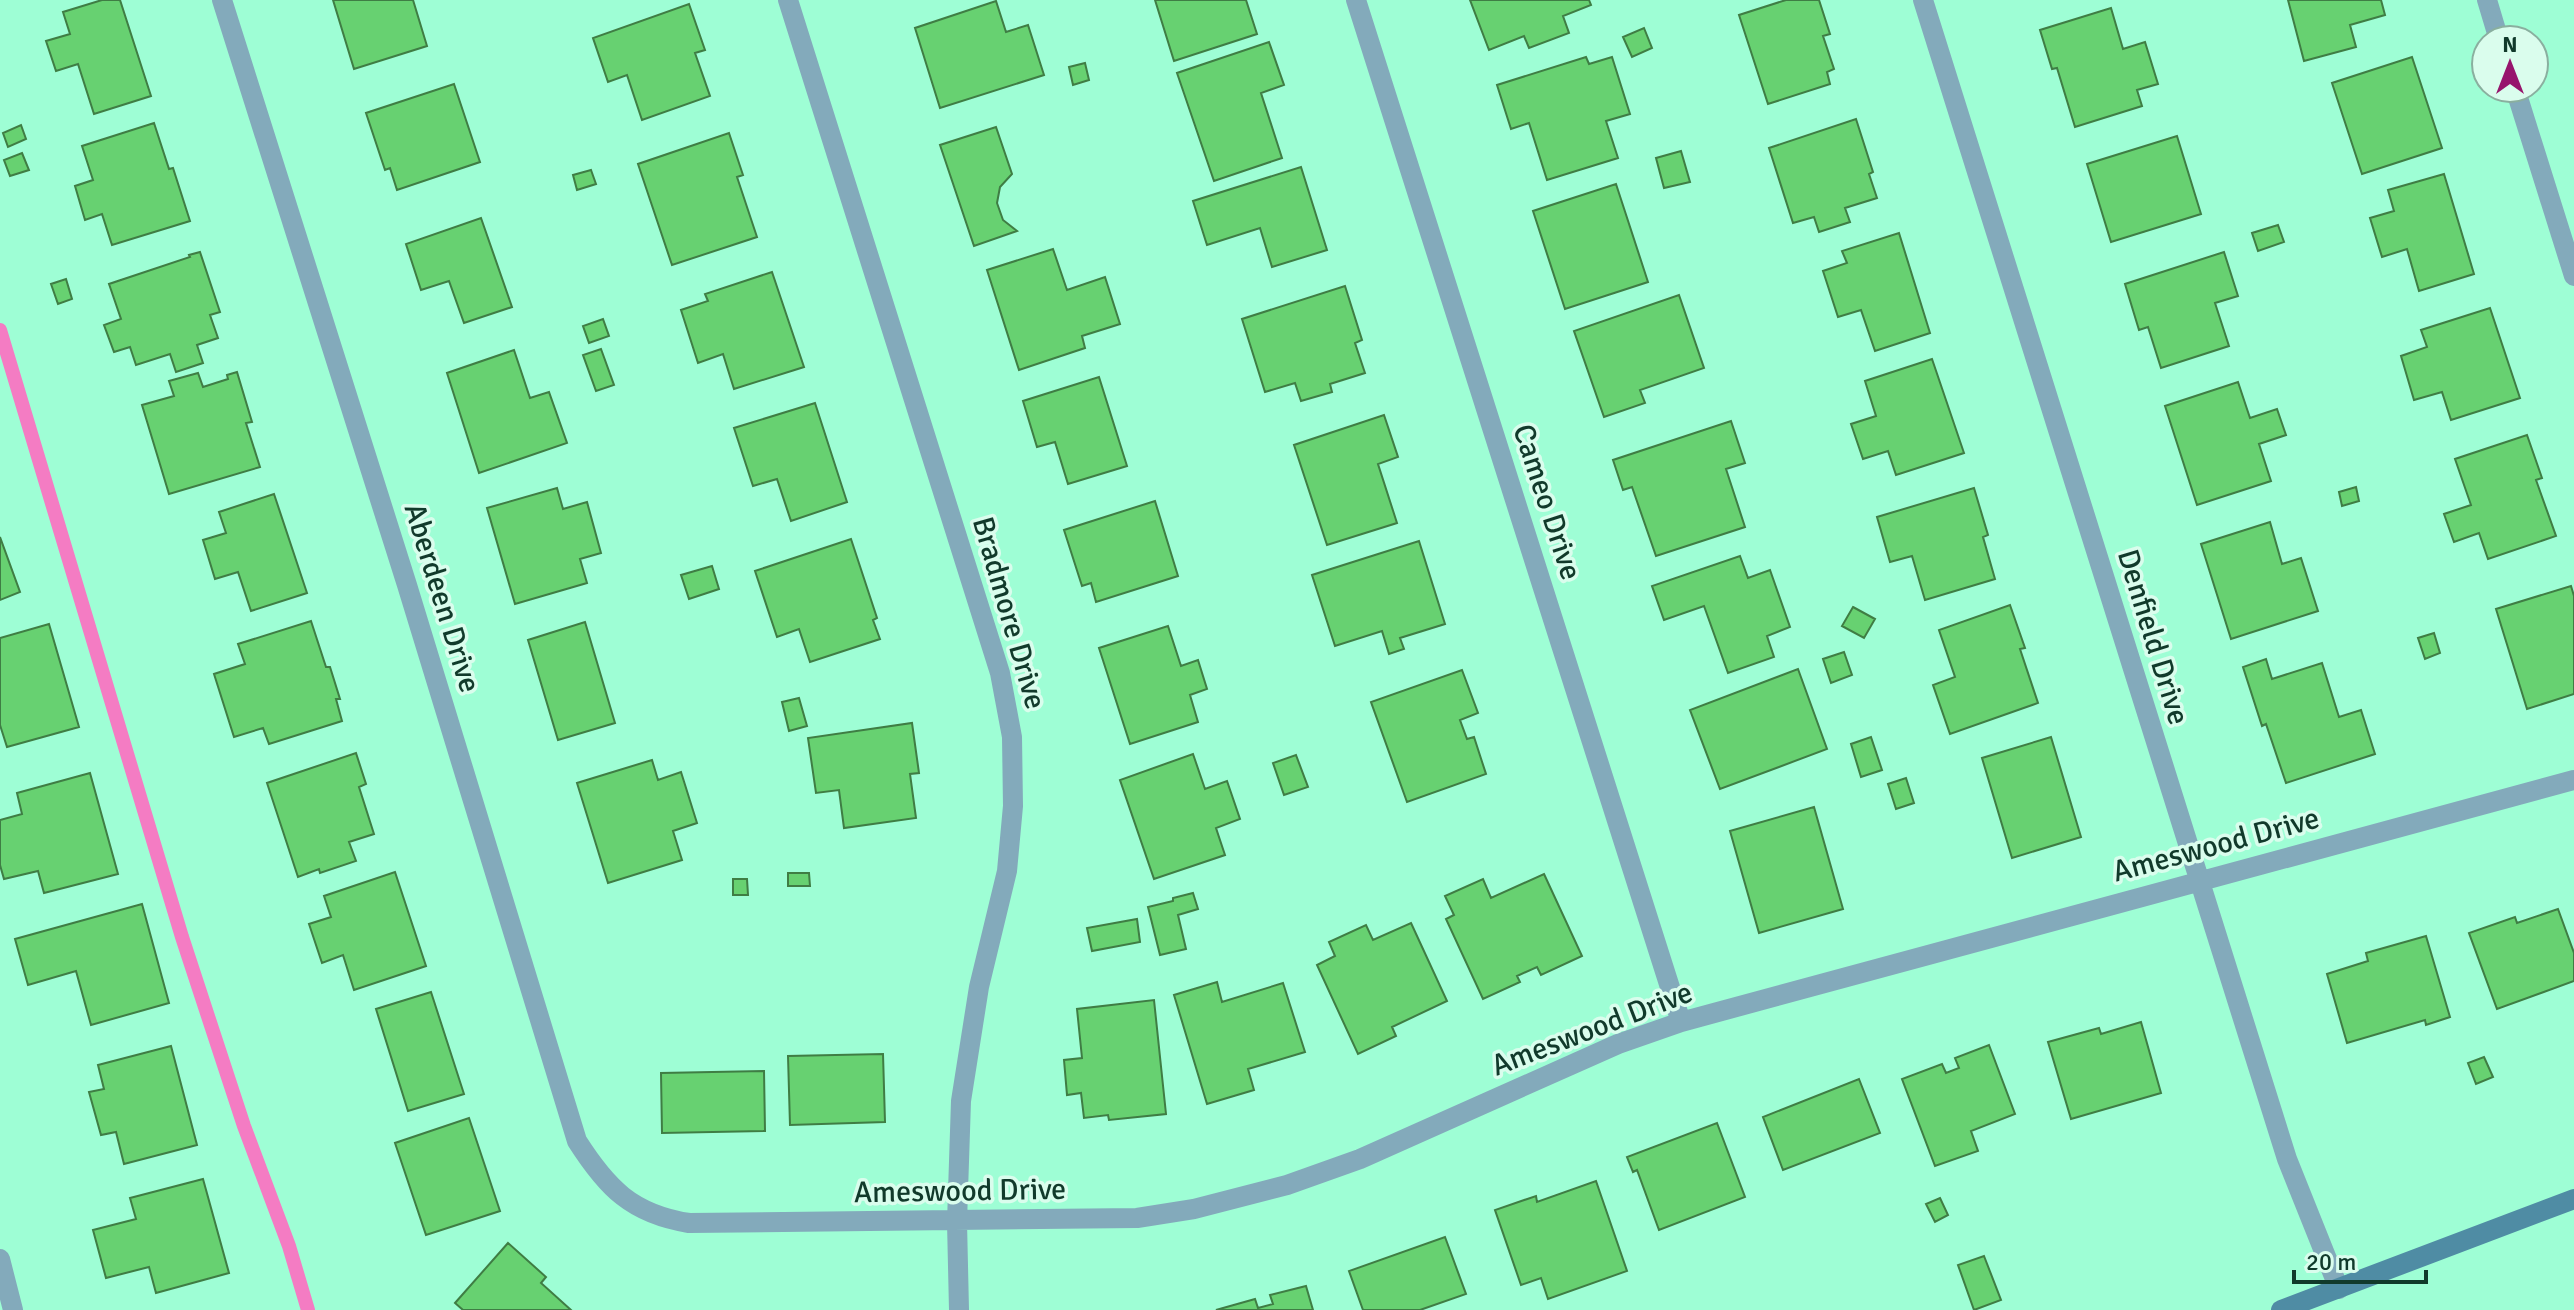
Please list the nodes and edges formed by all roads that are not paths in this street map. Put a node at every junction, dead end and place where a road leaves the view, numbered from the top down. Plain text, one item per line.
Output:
1 (222, 0) edge
2 (788, 0) edge
3 (1356, 0) edge
4 (1923, 0) edge
5 (2487, 0) edge
6 (2494, 24) edge
7 (2520, 104) edge
8 (2574, 276) edge
9 (2574, 780) edge
10 (2198, 880) junction
11 (1681, 1022) junction
12 (2574, 1199) edge
13 (626, 1201) joint
14 (957, 1222) junction
15 (0, 1259) edge
16 (2339, 1289) junction
17 (13, 1310) edge
18 (959, 1310) edge
19 (2281, 1310) edge

1 - 13 street, Aberdeen Drive
2 - 14 street, Bradmore Drive
3 - 11 street, Cameo Drive
4 - 10 street, Denfield Drive
5 - 6 street
7 - 8 street
9 - 10 street, Ameswood Drive
10 - 11 street, Ameswood Drive
10 - 16 street, Denfield Drive
11 - 14 street, Ameswood Drive
12 - 16 street
13 - 14 street, Ameswood Drive
14 - 18 street, Bradmore Drive
15 - 17 street
16 - 19 street

